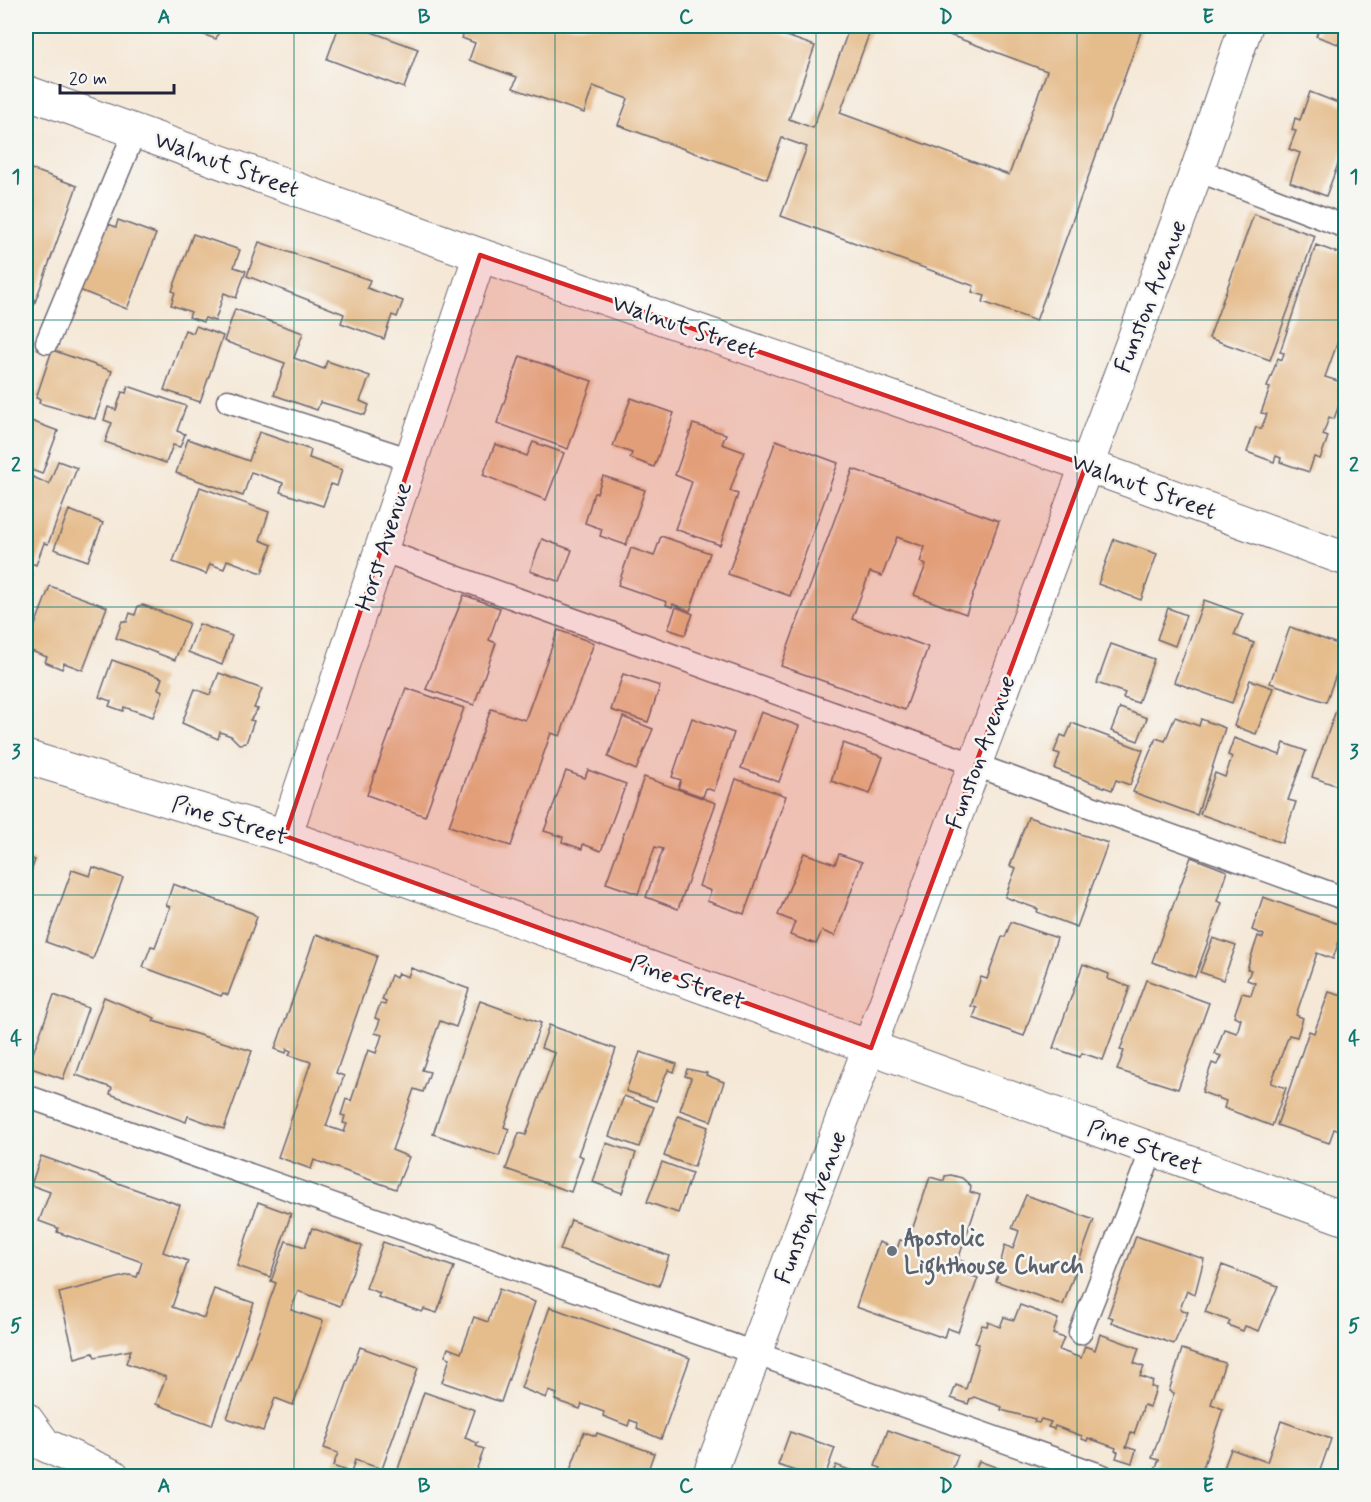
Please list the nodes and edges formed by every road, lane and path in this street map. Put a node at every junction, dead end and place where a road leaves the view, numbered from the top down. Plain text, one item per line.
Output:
1 (1246, 26) edge
2 (26, 92) edge
3 (135, 131) junction
4 (1197, 170) junction
5 (1346, 227) edge
6 (480, 255) junction
7 (46, 342) dead end
8 (228, 401) dead end
9 (411, 460) junction
10 (1086, 465) junction
11 (381, 550) junction
12 (1346, 559) edge
13 (26, 757) edge
14 (975, 766) junction
15 (285, 836) junction
16 (1346, 899) edge
17 (871, 1048) junction
18 (26, 1096) edge
19 (1152, 1149) junction
20 (1346, 1219) edge
21 (1080, 1333) dead end
22 (755, 1353) junction
23 (26, 1419) edge
24 (112, 1476) edge
25 (709, 1476) edge
26 (1103, 1476) edge

1 - 4 street, Funston Avenue
2 - 3 street, Walnut Street
3 - 6 street, Walnut Street
3 - 7 lane
4 - 5 lane
4 - 10 street, Funston Avenue
6 - 9 street, Horst Avenue
6 - 10 street, Walnut Street
8 - 9 lane
9 - 11 street, Horst Avenue
10 - 12 street, Walnut Street
10 - 14 street, Funston Avenue
11 - 14 lane
11 - 15 street, Horst Avenue
13 - 15 street, Pine Street
14 - 16 lane
14 - 17 street, Funston Avenue
15 - 17 street, Pine Street
17 - 19 street, Pine Street
17 - 22 street, Funston Avenue
18 - 22 lane
19 - 20 street, Pine Street
19 - 21 lane
22 - 25 street, Funston Avenue
22 - 26 lane
23 - 24 street

